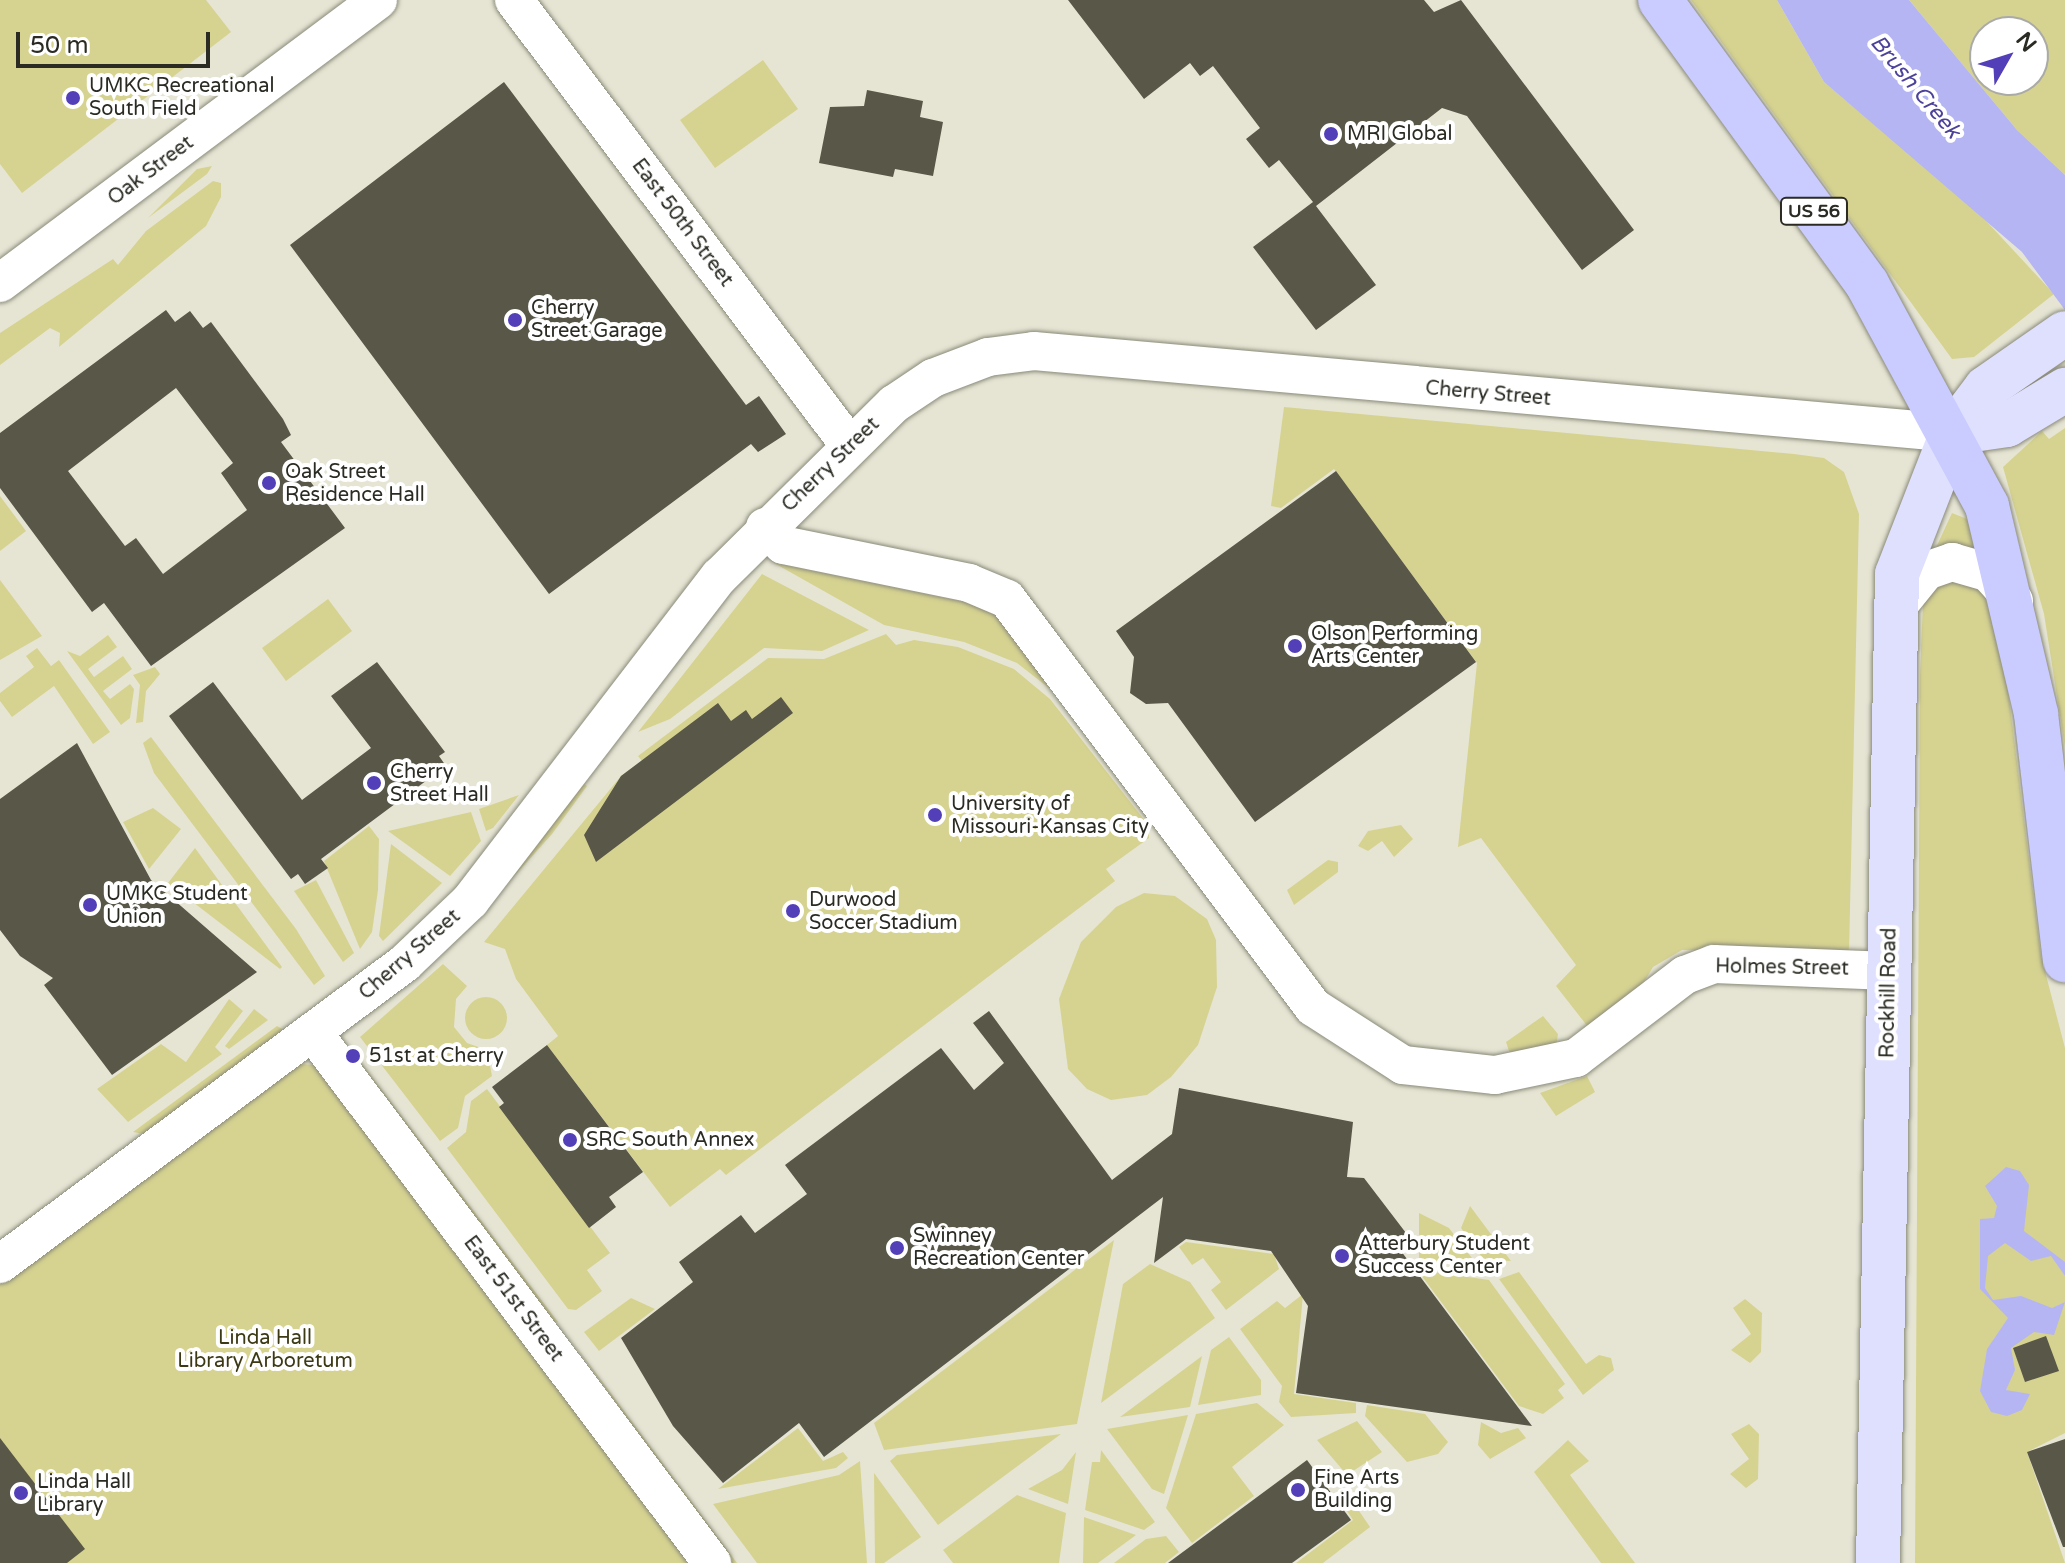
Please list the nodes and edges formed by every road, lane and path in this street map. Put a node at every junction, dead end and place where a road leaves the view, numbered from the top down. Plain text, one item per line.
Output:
1 (378, 0) edge
2 (514, 0) edge
3 (1660, 0) edge
4 (0, 283) edge
5 (2049, 345) edge
6 (2062, 392) edge
7 (1952, 433) junction
8 (850, 446) junction
9 (765, 527) junction
10 (2014, 601) junction
11 (1897, 607) junction
12 (2065, 960) edge
13 (1889, 971) junction
14 (315, 1035) junction
15 (0, 1264) edge
16 (712, 1563) edge
17 (1878, 1563) edge

1 - 4 street, Oak Street
2 - 8 street, East 50th Street
3 - 7 highway, US 56
5 - 7 main road, Rockhill Road
6 - 7 main road
7 - 8 street, Cherry Street
7 - 10 highway, US 56
7 - 11 main road, Rockhill Road
8 - 9 street, Cherry Street
9 - 13 street, Holmes Street
9 - 14 street, Cherry Street
10 - 11 street
10 - 12 highway, US 56
11 - 13 main road, Rockhill Road
13 - 17 main road, Rockhill Road
14 - 15 street, Cherry Street
14 - 16 street, East 51st Street

